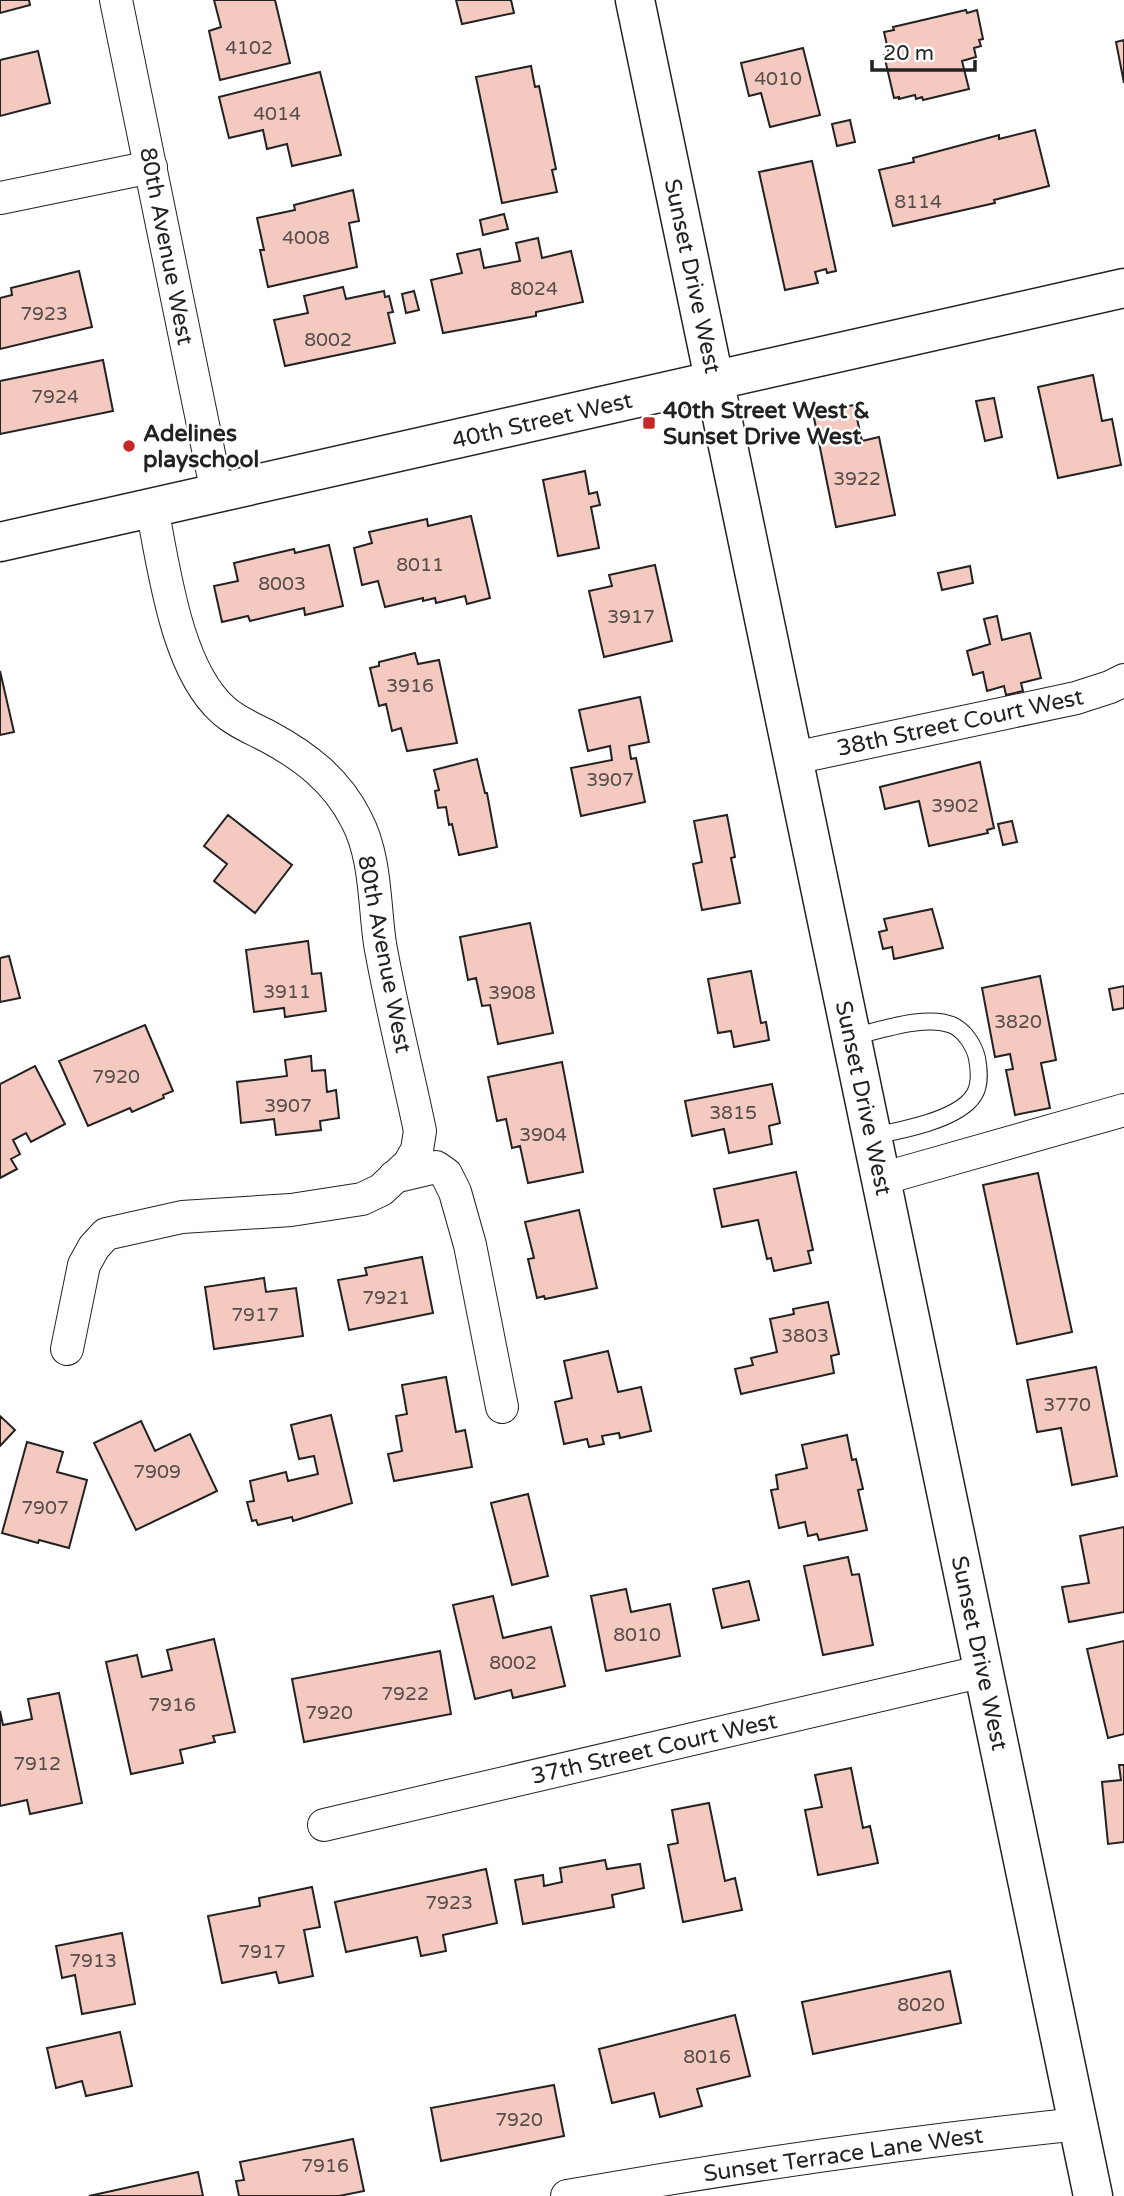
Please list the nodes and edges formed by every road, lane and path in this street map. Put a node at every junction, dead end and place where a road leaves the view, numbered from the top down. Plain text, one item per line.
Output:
1 (116, 0) edge
2 (635, 0) edge
3 (152, 167) junction
4 (0, 198) edge
5 (1124, 288) edge
6 (715, 380) junction
7 (217, 493) junction
8 (152, 508) junction
9 (0, 542) edge
10 (1124, 680) edge
11 (793, 758) junction
12 (851, 1037) junction
13 (1124, 1110) edge
14 (872, 1136) junction
15 (394, 1177) junction
16 (881, 1180) junction
17 (67, 1349) dead end
18 (502, 1407) dead end
19 (984, 1671) junction
20 (324, 1825) dead end
21 (1079, 2124) junction
22 (567, 2196) edge
23 (1093, 2196) edge

1 - 3 street, 80th Avenue West
2 - 6 street, Sunset Drive West
3 - 4 street
3 - 7 street, 80th Avenue West
5 - 6 street, 40th Street West
6 - 7 street, 40th Street West
6 - 11 street, Sunset Drive West
7 - 8 street, 40th Street West
8 - 9 street, 40th Street West
8 - 15 street, 80th Avenue West
10 - 11 street, 38th Street Court West
11 - 12 street, Sunset Drive West
12 - 14 street, Sunset Drive West
12 - 14 lane
13 - 16 street
14 - 16 street, Sunset Drive West
15 - 17 street
15 - 18 street
16 - 19 street, Sunset Drive West
19 - 20 street, 37th Street Court West
19 - 21 street, Sunset Drive West
21 - 22 street, Sunset Terrace Lane West
21 - 23 street, Sunset Drive West

